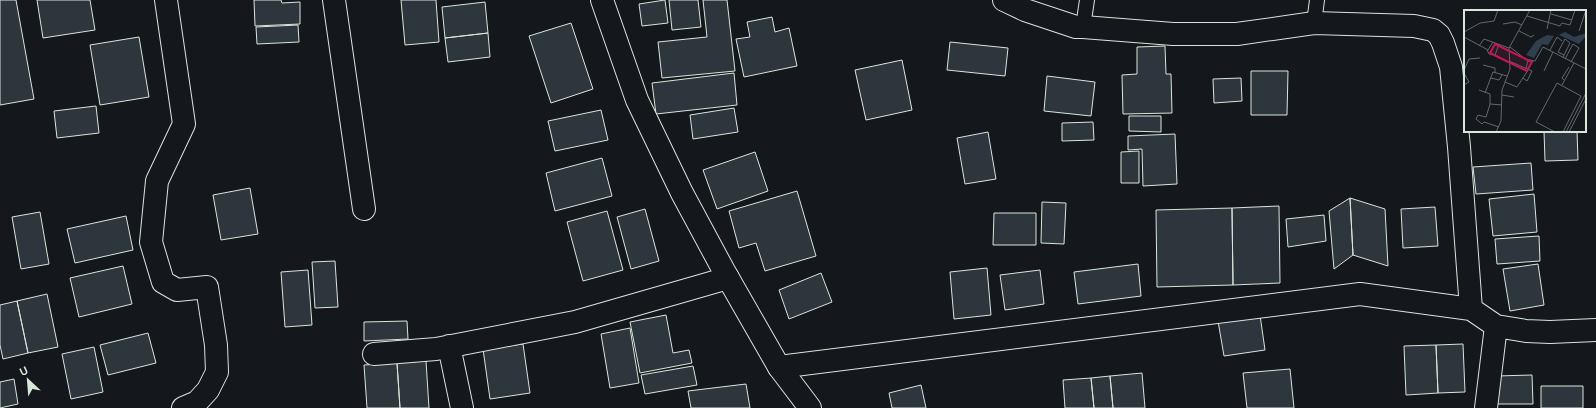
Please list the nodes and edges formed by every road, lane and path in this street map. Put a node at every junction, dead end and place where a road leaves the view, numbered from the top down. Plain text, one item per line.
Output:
1 (166, 0) edge
2 (334, 0) edge
3 (602, 0) edge
4 (1004, 0) edge
5 (1087, 0) edge
6 (1317, 0) edge
7 (1314, 23) junction
8 (1083, 28) junction
9 (364, 209) dead end
10 (728, 278) junction
11 (1471, 309) junction
12 (1496, 326) junction
13 (1596, 330) edge
14 (449, 346) junction
15 (374, 354) dead end
16 (779, 367) junction
17 (184, 408) edge
18 (462, 408) edge
19 (810, 408) edge
20 (1486, 408) edge

1 - 17 street
2 - 9 street
3 - 10 street
4 - 8 street
5 - 8 lane
6 - 7 lane
7 - 8 street
7 - 11 street
10 - 14 street
10 - 16 street
11 - 12 street
11 - 16 street
12 - 13 street
12 - 20 street
14 - 15 street
14 - 18 street
16 - 19 street

